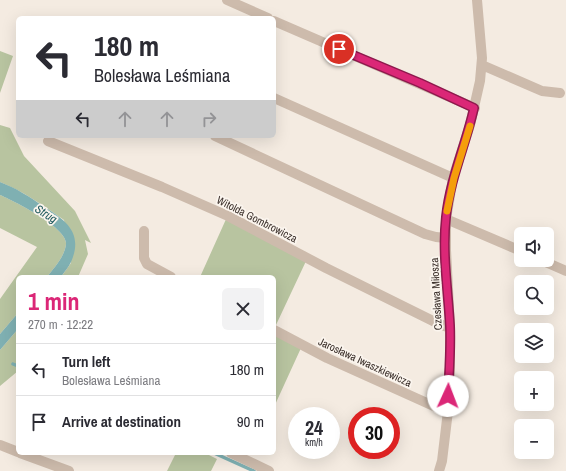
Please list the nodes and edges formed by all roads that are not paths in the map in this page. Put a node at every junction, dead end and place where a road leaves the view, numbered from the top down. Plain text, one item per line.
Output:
1 (227, 0) edge
2 (477, 0) edge
3 (263, 16) edge
4 (276, 22) edge
5 (482, 65) junction
6 (560, 93) dead end
7 (276, 99) edge
8 (474, 108) junction
9 (219, 138) edge
10 (48, 141) dead end
11 (454, 178) junction
12 (446, 219) junction
13 (144, 231) dead end
14 (446, 238) junction
15 (514, 248) edge
16 (554, 266) edge
17 (566, 271) edge
18 (167, 275) edge
19 (450, 328) junction
20 (276, 331) edge
21 (448, 411) junction
22 (0, 445) edge
23 (16, 452) edge
24 (25, 455) edge
25 (235, 455) edge
26 (69, 471) edge
27 (269, 471) edge
28 (439, 471) edge

1 - 3 street
2 - 5 street, Czesława Miłosza
4 - 8 street
5 - 6 street
5 - 8 street, Czesława Miłosza
7 - 11 street
8 - 11 street, Czesława Miłosza
9 - 14 street
10 - 19 street, Witolda Gombrowicza
11 - 12 street, Czesława Miłosza
12 - 14 street, Czesława Miłosza
12 - 15 street
13 - 18 street
14 - 19 street, Czesława Miłosza
16 - 17 street
19 - 21 street, Czesława Miłosza
20 - 21 street, Jarosława Iwaszkiewicza
21 - 28 street, Czesława Miłosza
22 - 23 street
24 - 26 street
25 - 27 street

